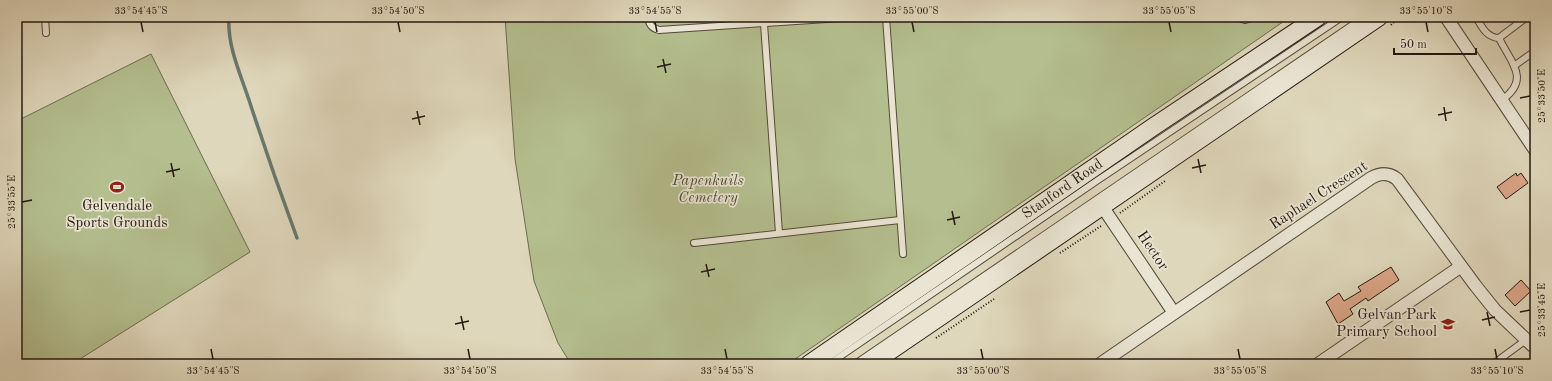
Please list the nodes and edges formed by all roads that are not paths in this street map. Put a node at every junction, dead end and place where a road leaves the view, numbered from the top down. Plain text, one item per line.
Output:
1 (45, 17) edge
2 (648, 17) edge
3 (857, 17) edge
4 (886, 17) edge
5 (1236, 17) edge
6 (1256, 17) edge
7 (1318, 17) edge
8 (1342, 17) edge
9 (1364, 17) edge
10 (1378, 17) edge
11 (1446, 17) edge
12 (1476, 17) edge
13 (1527, 17) edge
14 (764, 24) junction
15 (46, 33) dead end
16 (1499, 38) junction
17 (1535, 51) edge
18 (1514, 66) junction
19 (1502, 100) junction
20 (1535, 150) edge
21 (1102, 206) junction
22 (900, 220) junction
23 (779, 233) junction
24 (694, 243) dead end
25 (903, 254) dead end
26 (1460, 267) junction
27 (1174, 313) junction
28 (1526, 340) junction
29 (1535, 348) edge
30 (809, 364) edge
31 (829, 364) edge
32 (855, 364) edge
33 (871, 364) edge
34 (1100, 364) edge
35 (1318, 364) edge
36 (1493, 364) edge

1 - 15 lane
2 - 14 lane
3 - 14 lane
4 - 22 lane
5 - 6 lane
7 - 30 main road, Stanford Road
8 - 31 lane
9 - 32 lane
10 - 21 main road
11 - 19 street
12 - 16 lane
13 - 16 lane
14 - 23 lane
16 - 18 lane
17 - 18 lane
18 - 19 lane
19 - 20 street
21 - 27 street, Hector
21 - 33 main road
22 - 23 lane
22 - 25 lane
23 - 24 lane
26 - 27 street, Raphael Crescent
26 - 28 street, Raphael Crescent
26 - 35 street
27 - 34 street, Raphael Crescent
28 - 29 street, Raphael Crescent
28 - 36 lane

